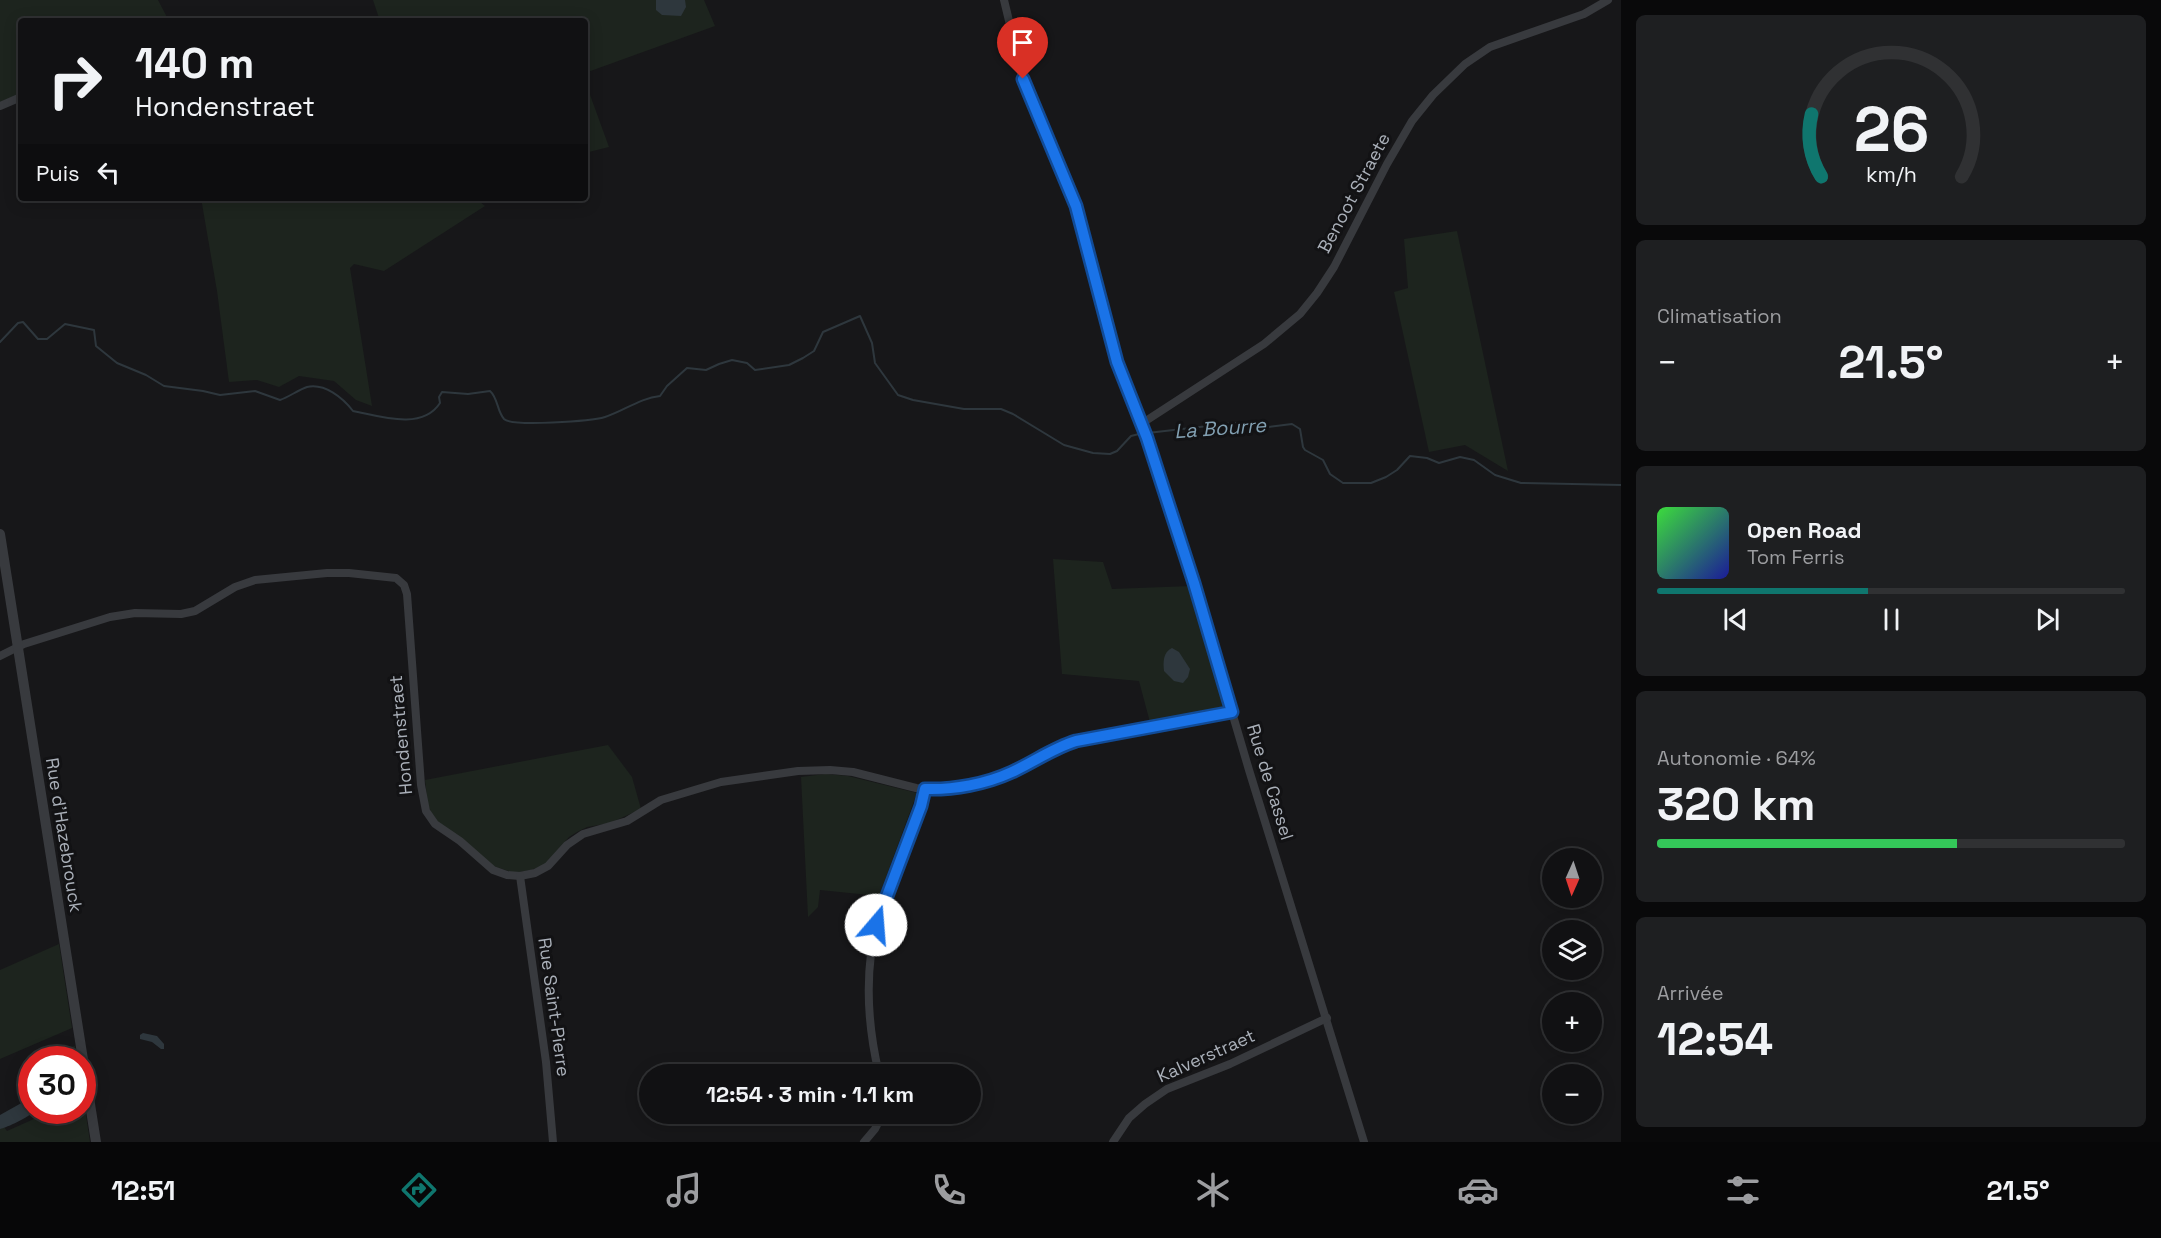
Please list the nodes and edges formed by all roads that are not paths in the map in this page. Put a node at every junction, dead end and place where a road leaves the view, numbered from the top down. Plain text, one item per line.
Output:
1 (1004, 0) edge
2 (1604, 1) edge
3 (18, 98) edge
4 (0, 106) edge
5 (1144, 431) junction
6 (0, 534) edge
7 (18, 646) junction
8 (0, 656) edge
9 (1232, 712) junction
10 (925, 789) junction
11 (520, 876) junction
12 (1327, 1018) junction
13 (877, 1064) edge
14 (878, 1124) edge
15 (96, 1142) edge
16 (553, 1142) edge
17 (864, 1142) edge
18 (1113, 1142) edge
19 (1364, 1142) edge

1 - 5 street, Rue de Cassel
2 - 5 street, Benoot Straete
3 - 4 street
5 - 9 street, Rue de Cassel
6 - 7 street, Rue d'Hazebrouck
7 - 8 street, Hondenstraet
7 - 11 street, Hondenstraet
7 - 15 street, Rue d'Hazebrouck
9 - 10 street
9 - 12 street, Rue de Cassel
10 - 11 street
10 - 13 street
11 - 16 street, Rue Saint-Pierre
12 - 18 street, Kalverstraet
12 - 19 street, Rue de Cassel
14 - 17 street

